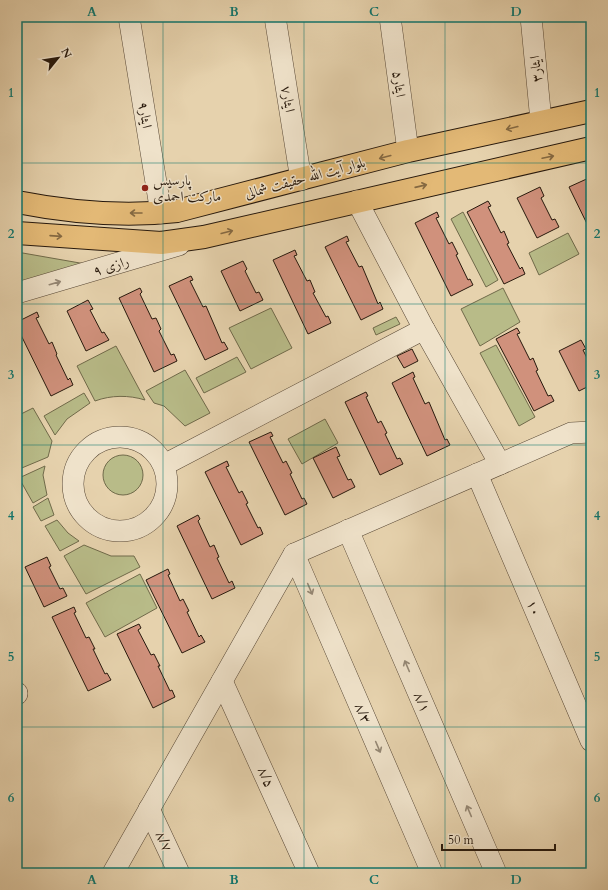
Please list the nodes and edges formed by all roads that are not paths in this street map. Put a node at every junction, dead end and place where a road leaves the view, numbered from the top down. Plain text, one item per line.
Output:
1 (129, 17) edge
2 (275, 17) edge
3 (390, 17) edge
4 (531, 17) edge
5 (591, 112) edge
6 (541, 121) junction
7 (591, 148) edge
8 (408, 151) junction
9 (300, 180) junction
10 (357, 201) junction
11 (17, 202) edge
12 (161, 213) junction
13 (17, 233) edge
14 (204, 238) junction
15 (17, 293) edge
16 (424, 329) junction
17 (591, 432) edge
18 (500, 464) junction
19 (164, 465) junction
20 (477, 474) junction
21 (348, 530) junction
22 (294, 554) junction
23 (222, 681) junction
24 (591, 741) edge
25 (149, 809) junction
26 (113, 873) edge
27 (179, 873) edge
28 (309, 873) edge
29 (432, 873) edge
30 (496, 873) edge

1 - 12 street, ایثار۹
2 - 9 street, ایثار۷
3 - 8 street, ایثار۵
4 - 6 street, ایثار۳
5 - 6 main road, بلوار آیت الله حقیقت شمالی
6 -> 8 main road, بلوار آیت الله حقیقت شمالی
10 -> 7 main road
8 -> 9 main road, بلوار آیت الله حقیقت شمالی
9 - 12 main road, بلوار آیت الله حقیقت شمالی
14 -> 10 main road
10 - 16 street
12 -> 11 main road, بلوار آیت الله حقیقت شمالی
13 -> 14 main road
15 -> 14 street, رازی ۹
16 - 18 street
16 - 19 street
17 - 18 street
18 - 20 street
19 - 19 street
20 - 21 street
20 - 24 street, ۱۰
21 - 22 street
30 -> 21 street, ۸/۱
22 - 23 street
22 -> 29 street, ۸/۳
23 - 25 street
23 - 28 street, ۸/۵
25 - 26 street
25 - 27 street, ۸/۷

